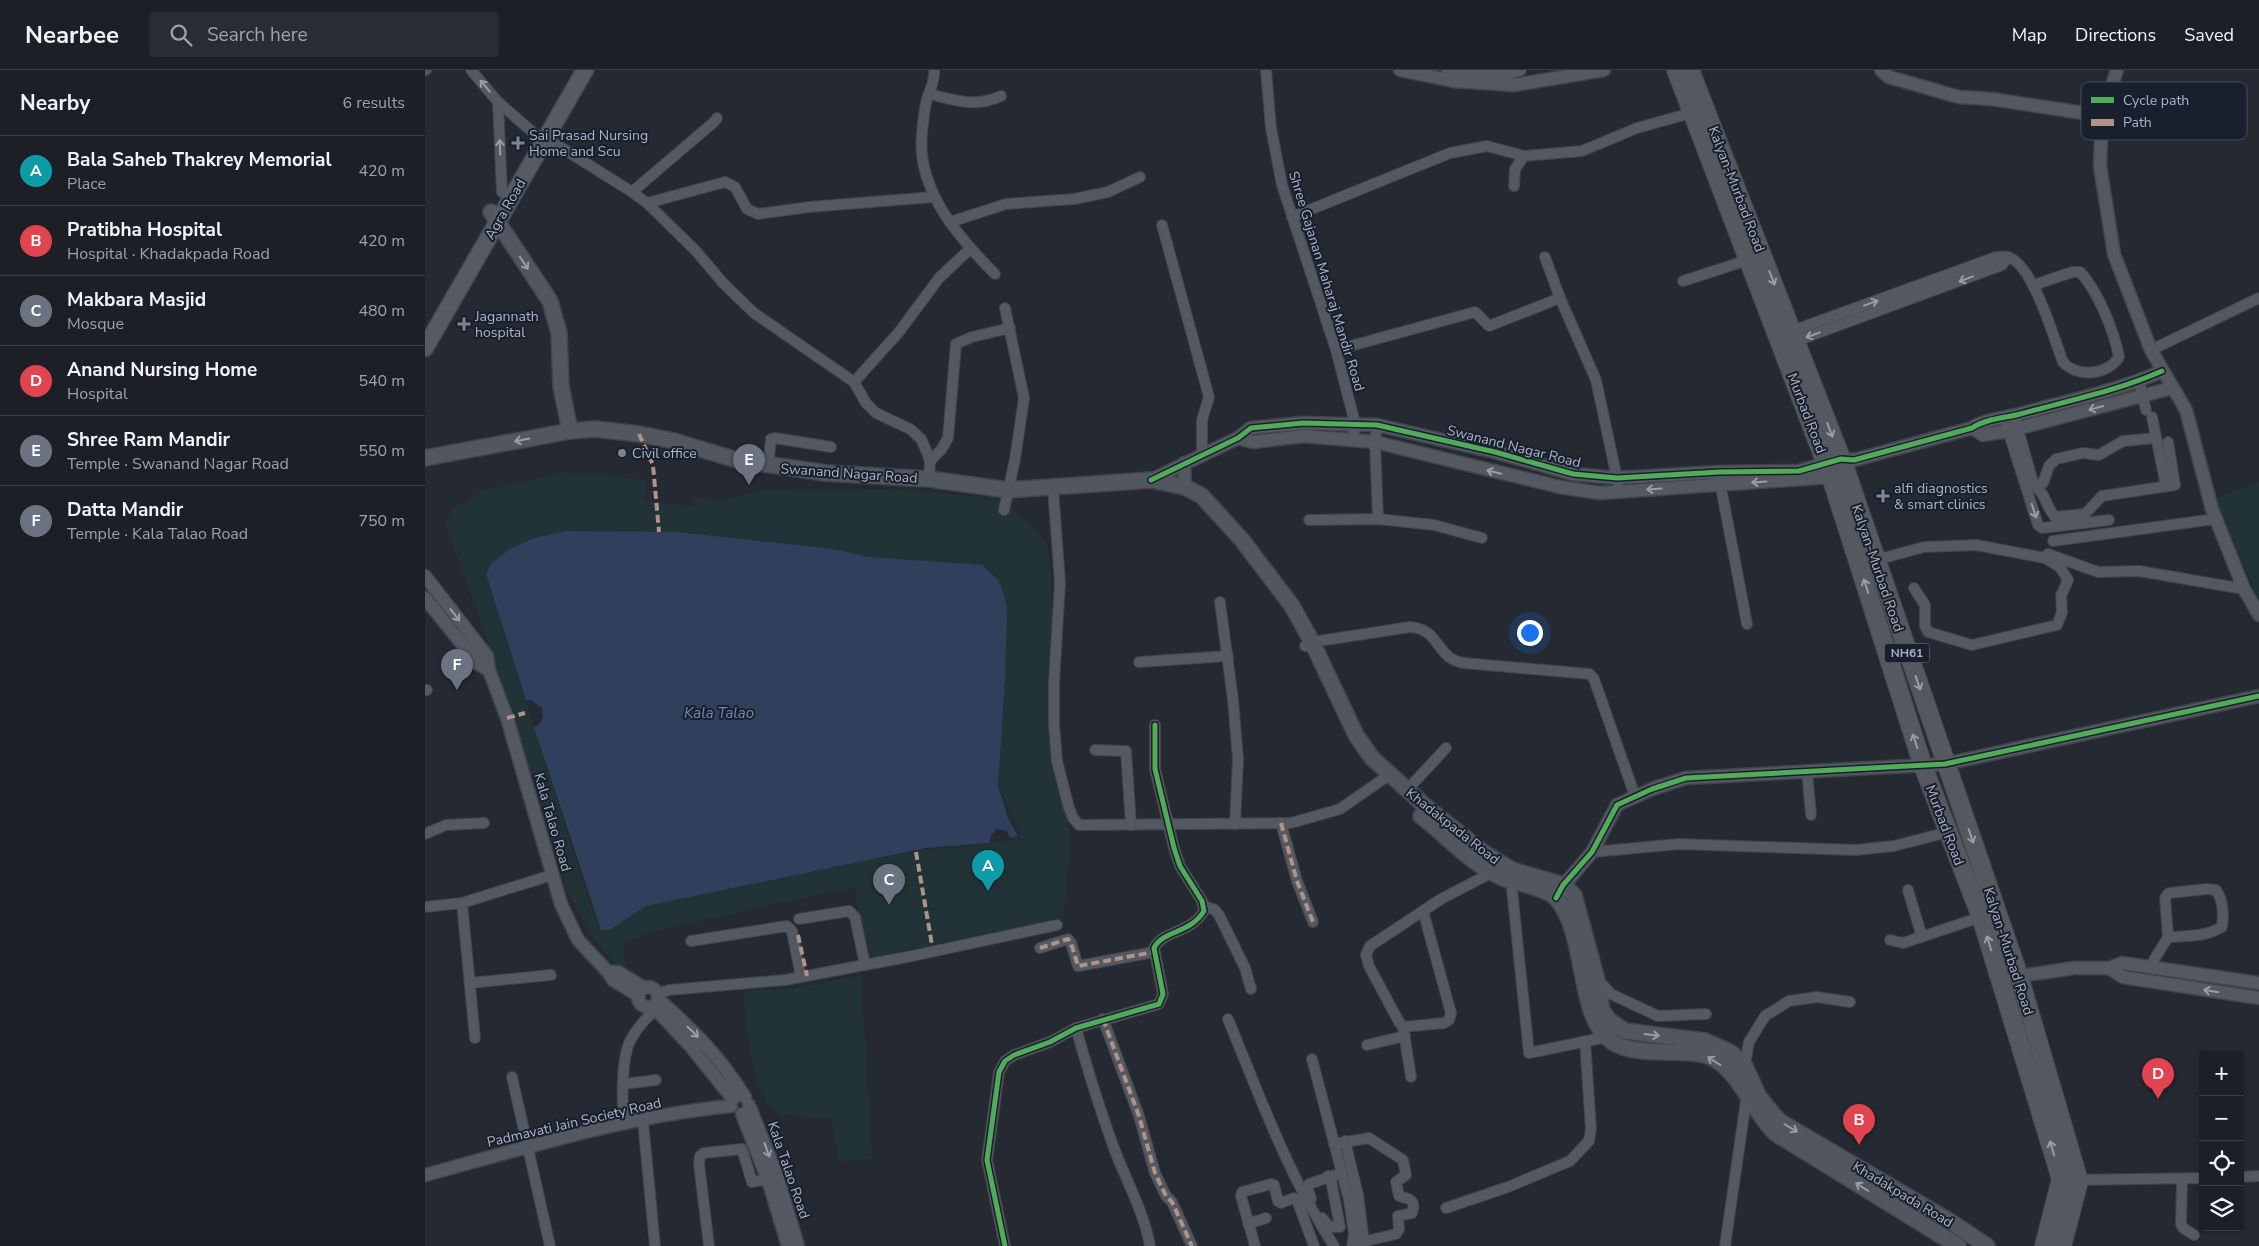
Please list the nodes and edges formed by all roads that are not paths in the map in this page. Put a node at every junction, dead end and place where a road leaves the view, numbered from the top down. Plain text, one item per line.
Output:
1 (471, 70) edge
2 (574, 70) edge
3 (585, 70) edge
4 (934, 70) edge
5 (1265, 70) edge
6 (1400, 70) edge
7 (1447, 70) edge
8 (1521, 70) edge
9 (1604, 70) edge
10 (1881, 70) edge
11 (2117, 70) edge
12 (1682, 71) edge
13 (1432, 74) edge
14 (2113, 82) edge
15 (929, 94) junction
16 (1001, 96) dead end
17 (498, 102) junction
18 (1691, 113) junction
19 (2081, 113) edge
20 (717, 118) dead end
21 (541, 137) junction
22 (2101, 140) edge
23 (1524, 156) junction
24 (1140, 178) dead end
25 (1514, 186) dead end
26 (502, 192) junction
27 (632, 192) junction
28 (933, 197) junction
29 (1734, 202) junction
30 (647, 203) junction
31 (494, 217) junction
32 (1292, 217) junction
33 (950, 222) junction
34 (1162, 225) dead end
35 (970, 250) junction
36 (1545, 257) dead end
37 (1748, 260) junction
38 (995, 274) dead end
39 (1683, 281) dead end
40 (2034, 284) junction
41 (1560, 298) junction
42 (2259, 298) edge
43 (1005, 308) dead end
44 (425, 328) edge
45 (1010, 328) junction
46 (1794, 336) junction
47 (425, 348) edge
48 (1335, 350) junction
49 (2151, 350) junction
50 (2163, 371) junction
51 (2139, 381) junction
52 (853, 382) junction
53 (2172, 388) junction
54 (2143, 396) junction
55 (2009, 417) junction
56 (1355, 423) junction
57 (1377, 425) junction
58 (1972, 428) junction
59 (1303, 429) junction
60 (570, 430) junction
61 (2013, 430) junction
62 (2156, 438) junction
63 (1353, 440) junction
64 (1375, 442) junction
65 (2168, 442) dead end
66 (831, 447) dead end
67 (1202, 454) junction
68 (425, 458) edge
69 (929, 461) junction
70 (1184, 463) junction
71 (768, 466) junction
72 (1840, 466) junction
73 (1719, 472) junction
74 (1573, 474) junction
75 (1617, 478) junction
76 (929, 479) junction
77 (1151, 480) junction
78 (1681, 481) junction
79 (1720, 485) junction
80 (2034, 486) junction
81 (2166, 486) junction
82 (1053, 488) junction
83 (1570, 489) junction
84 (1008, 490) junction
85 (1190, 490) junction
86 (1619, 492) junction
87 (1004, 510) dead end
88 (1378, 519) junction
89 (2215, 519) junction
90 (1309, 520) dead end
91 (2109, 520) dead end
92 (1482, 538) dead end
93 (2053, 541) dead end
94 (2031, 548) dead end
95 (1875, 560) junction
96 (425, 576) edge
97 (1913, 588) dead end
98 (2244, 590) junction
99 (425, 598) edge
100 (1220, 602) dead end
101 (2259, 615) edge
102 (1747, 624) dead end
103 (1309, 644) junction
104 (1227, 656) junction
105 (1139, 662) dead end
106 (489, 670) junction
107 (2259, 696) edge
108 (1155, 725) dead end
109 (1446, 748) dead end
110 (1095, 750) dead end
111 (1945, 764) junction
112 (1923, 766) junction
113 (1807, 771) junction
114 (1385, 778) junction
115 (1407, 790) junction
116 (1635, 796) junction
117 (1811, 816) dead end
118 (1435, 821) junction
119 (484, 823) dead end
120 (1281, 823) junction
121 (1235, 824) junction
122 (1131, 825) junction
123 (1169, 825) junction
124 (1948, 832) junction
125 (425, 834) edge
126 (1592, 852) junction
127 (1497, 868) junction
128 (552, 875) junction
129 (1511, 880) junction
130 (1908, 890) dead end
131 (1559, 891) junction
132 (462, 903) junction
133 (1204, 906) junction
134 (425, 907) edge
135 (1423, 911) junction
136 (1981, 916) junction
137 (799, 920) dead end
138 (1313, 922) dead end
139 (1057, 925) dead end
140 (799, 935) dead end
141 (1922, 937) junction
142 (2168, 937) junction
143 (1890, 940) dead end
144 (691, 941) dead end
145 (1040, 948) dead end
146 (1154, 952) junction
147 (865, 965) junction
148 (2109, 968) junction
149 (2154, 968) junction
150 (551, 975) dead end
151 (804, 976) junction
152 (2019, 976) junction
153 (1590, 977) junction
154 (2000, 979) junction
155 (470, 983) junction
156 (2259, 983) edge
157 (1251, 989) dead end
158 (641, 992) junction
159 (2259, 998) edge
160 (656, 1002) junction
161 (1850, 1002) dead end
162 (1706, 1014) dead end
163 (1103, 1019) junction
164 (1228, 1019) dead end
165 (1076, 1028) junction
166 (1625, 1031) junction
167 (1404, 1032) junction
168 (1607, 1037) junction
169 (475, 1038) dead end
170 (1585, 1041) junction
171 (1367, 1045) dead end
172 (1312, 1059) dead end
173 (1744, 1064) junction
174 (726, 1068) junction
175 (715, 1076) junction
176 (512, 1077) dead end
177 (1411, 1077) dead end
178 (656, 1080) dead end
179 (624, 1084) junction
180 (1747, 1095) junction
181 (740, 1105) junction
182 (643, 1121) junction
183 (625, 1123) junction
184 (1345, 1141) junction
185 (1334, 1144) junction
186 (528, 1147) junction
187 (1820, 1153) junction
188 (1355, 1161) junction
189 (1341, 1168) junction
190 (425, 1175) edge
191 (1328, 1176) junction
192 (2259, 1176) edge
193 (2244, 1177) edge
194 (2182, 1178) junction
195 (2199, 1178) edge
196 (772, 1179) junction
197 (2061, 1179) junction
198 (2079, 1181) junction
199 (1446, 1208) dead end
200 (1266, 1218) dead end
201 (1946, 1219) junction
202 (1248, 1224) junction
203 (1340, 1226) junction
204 (1939, 1233) junction
205 (2194, 1235) dead end
206 (1359, 1236) edge
207 (550, 1246) edge
208 (655, 1246) edge
209 (709, 1246) edge
210 (788, 1246) edge
211 (798, 1246) edge
212 (1005, 1246) edge
213 (1150, 1246) edge
214 (1192, 1246) edge
215 (1255, 1246) edge
216 (1314, 1246) edge
217 (1334, 1246) edge
218 (1725, 1246) edge
219 (1958, 1246) edge
220 (1987, 1246) edge
221 (2044, 1246) edge
222 (2062, 1246) edge

17 -> 1 street
2 - 21 main road, Agra Road
3 - 21 main road, Agra Road
4 - 15 street
5 - 32 street, Shree Gajanan Maharaj Mandir Road
6 - 13 street
7 - 8 street
9 - 13 street
10 - 19 street
11 - 14 street
12 - 18 highway, Murbad Road / NH61
12 - 29 highway, Kalyan-Murbad Road / NH61
15 - 16 street
15 - 28 street
17 - 21 street
26 -> 17 street
18 - 23 street
18 - 29 highway, Murbad Road / NH61
20 - 27 street
21 - 26 main road, Agra Road
21 - 27 street
21 - 31 main road, Agra Road
22 - 49 street
23 - 25 street
23 - 32 street
24 - 33 street
26 - 31 main road, Agra Road
27 - 30 street
28 - 30 street
28 - 33 street
29 - 37 highway, Murbad Road / NH61
29 -> 46 highway, Kalyan-Murbad Road / NH61
30 - 52 street
31 - 44 main road, Agra Road
31 - 47 main road, Agra Road
31 -> 60 main road
32 - 48 street, Shree Gajanan Maharaj Mandir Road
33 - 35 street
34 - 67 street
35 - 38 street
35 - 52 street
36 - 41 street
37 - 39 street
37 - 72 highway, Murbad Road / NH61
40 - 40 street
40 - 46 street
41 - 48 street
41 - 75 street
42 - 49 street
43 - 45 street
45 - 69 street
45 - 84 street
46 -> 72 highway, Kalyan-Murbad Road / NH61
48 - 56 street, Shree Gajanan Maharaj Mandir Road
49 - 50 street
50 - 51 street
50 - 53 street
51 - 54 street
51 - 55 street
52 - 69 street
53 - 54 street
53 - 89 street
54 -> 61 street
54 - 62 street
55 - 58 street
55 - 61 street
56 - 57 street, Swanand Nagar Road
56 - 59 street, Swanand Nagar Road
56 - 63 street, Shree Gajanan Maharaj Mandir Road
57 - 64 street
57 - 74 street, Swanand Nagar Road
58 - 61 street
58 - 72 street
59 - 63 street, Swanand Nagar Road
59 - 67 street, Swanand Nagar Road
60 -> 68 main road, Swanand Nagar Road
60 - 71 main road, Swanand Nagar Road
61 - 80 street
61 -> 91 street
62 - 80 street
62 - 81 street
63 - 64 street, Swanand Nagar Road
83 -> 64 street, Swanand Nagar Road
64 - 88 street
65 - 81 street
66 - 71 street
67 - 70 street, Swanand Nagar Road
69 - 76 street
70 - 77 street, Swanand Nagar Road
70 - 85 street
71 - 76 main road, Swanand Nagar Road
72 - 73 street, Swanand Nagar Road
72 -> 79 street, Swanand Nagar Road
72 - 95 highway, Kalyan-Murbad Road / NH61
112 -> 72 highway, Murbad Road / NH61
73 - 78 street, Swanand Nagar Road
73 - 79 street
74 - 75 street, Swanand Nagar Road
74 - 83 street
75 - 78 street, Swanand Nagar Road
75 - 86 street
76 - 84 main road, Swanand Nagar Road
77 - 82 main road, Swanand Nagar Road
77 - 85 main road
78 - 79 street, Swanand Nagar Road
78 -> 86 street, Swanand Nagar Road
79 - 102 street
80 - 81 street
82 - 84 main road, Swanand Nagar Road
82 - 122 street
83 - 86 street, Swanand Nagar Road
84 - 87 street
85 - 103 main road, Khadakpada Road
88 - 90 street
88 - 92 street
89 - 93 street
89 - 98 street
94 - 98 street
95 - 97 street
95 -> 111 highway, Kalyan-Murbad Road / NH61
96 -> 106 street, Kala Talao Road
98 - 101 street
99 - 106 street, Kala Talao Road
100 - 104 street
103 - 114 main road, Khadakpada Road
103 - 116 street
104 - 105 street
104 - 121 street
106 - 128 street, Kala Talao Road
107 - 111 street
108 - 123 street
109 - 115 street
110 - 122 street
111 - 112 street
111 -> 152 highway, Kalyan-Murbad Road / NH61
112 - 113 street
112 - 124 highway, Murbad Road / NH61
113 - 116 street
113 - 117 street
114 - 115 main road, Khadakpada Road
114 - 118 main road, Khadakpada Road
114 - 120 street
115 - 118 main road, Khadakpada Road
116 - 126 street
118 - 127 main road, Khadakpada Road
119 - 125 street
120 - 121 street
120 - 138 street
121 - 123 street
122 - 123 street
123 - 133 street
124 - 126 street
124 - 136 highway, Murbad Road / NH61
126 - 131 street
127 - 129 main road, Khadakpada Road
127 - 131 main road, Khadakpada Road
127 - 135 street
128 - 132 street
128 - 158 street, Kala Talao Road
129 - 131 main road, Khadakpada Road
129 - 170 street
130 - 141 street
131 - 153 main road
132 - 134 street
132 - 155 street
133 - 146 street
133 - 157 street
135 - 167 street
135 - 167 street
136 - 141 street
154 -> 136 highway, Murbad Road / NH61
137 - 147 street
139 - 147 street
140 - 151 street
141 - 143 street
142 - 142 street
142 - 149 street
144 - 151 street
145 - 146 street
146 - 163 street
147 - 151 street
148 - 149 street
148 - 152 street
159 -> 148 street
149 - 156 street
150 - 155 street
151 - 160 street
152 - 154 street
152 - 198 highway, Kalyan-Murbad Road / NH61
153 - 162 street
153 - 166 main road
153 - 168 main road
197 -> 154 highway, Murbad Road / NH61
155 - 169 street
158 - 160 street
158 - 160 street
160 -> 174 street, Kala Talao Road
160 - 175 street, Kala Talao Road
160 - 179 street
161 - 173 street
163 - 165 street
163 - 214 street
164 - 217 street
165 - 212 street
165 - 213 street
166 - 168 street
166 -> 173 main road, Khadakpada Road
167 - 171 street
167 - 177 street
168 - 170 street
180 -> 168 main road, Khadakpada Road
170 - 199 street
172 - 185 street
173 - 180 street
173 -> 187 main road, Khadakpada Road
174 - 175 street
174 - 181 street, Kala Talao Road
175 - 181 street, Kala Talao Road
176 - 186 street
178 - 179 street
179 - 183 street
180 - 187 main road, Khadakpada Road
180 - 218 street
181 - 182 street, Padmavati Jain Society Road
181 - 196 street, Kala Talao Road
182 - 183 street, Padmavati Jain Society Road
182 - 208 street
183 - 186 street, Padmavati Jain Society Road
184 - 185 street
184 - 188 street
184 - 206 street
185 - 189 street
186 - 190 street, Padmavati Jain Society Road
186 - 207 street
187 - 201 main road, Khadakpada Road
204 -> 187 main road, Khadakpada Road
188 - 189 street
188 - 206 street
189 - 191 street
189 - 206 street
191 - 203 street
191 - 203 street
192 - 193 street
194 - 195 street
194 - 198 street
194 - 205 street
196 - 209 street
196 - 210 street, Kala Talao Road
196 - 211 street, Kala Talao Road
197 - 198 street
197 - 221 highway
198 - 222 highway
200 - 202 street
201 - 204 main road
201 - 220 main road, Khadakpada Road
202 - 215 street
202 - 216 street
203 - 206 street
204 - 219 main road, Khadakpada Road

